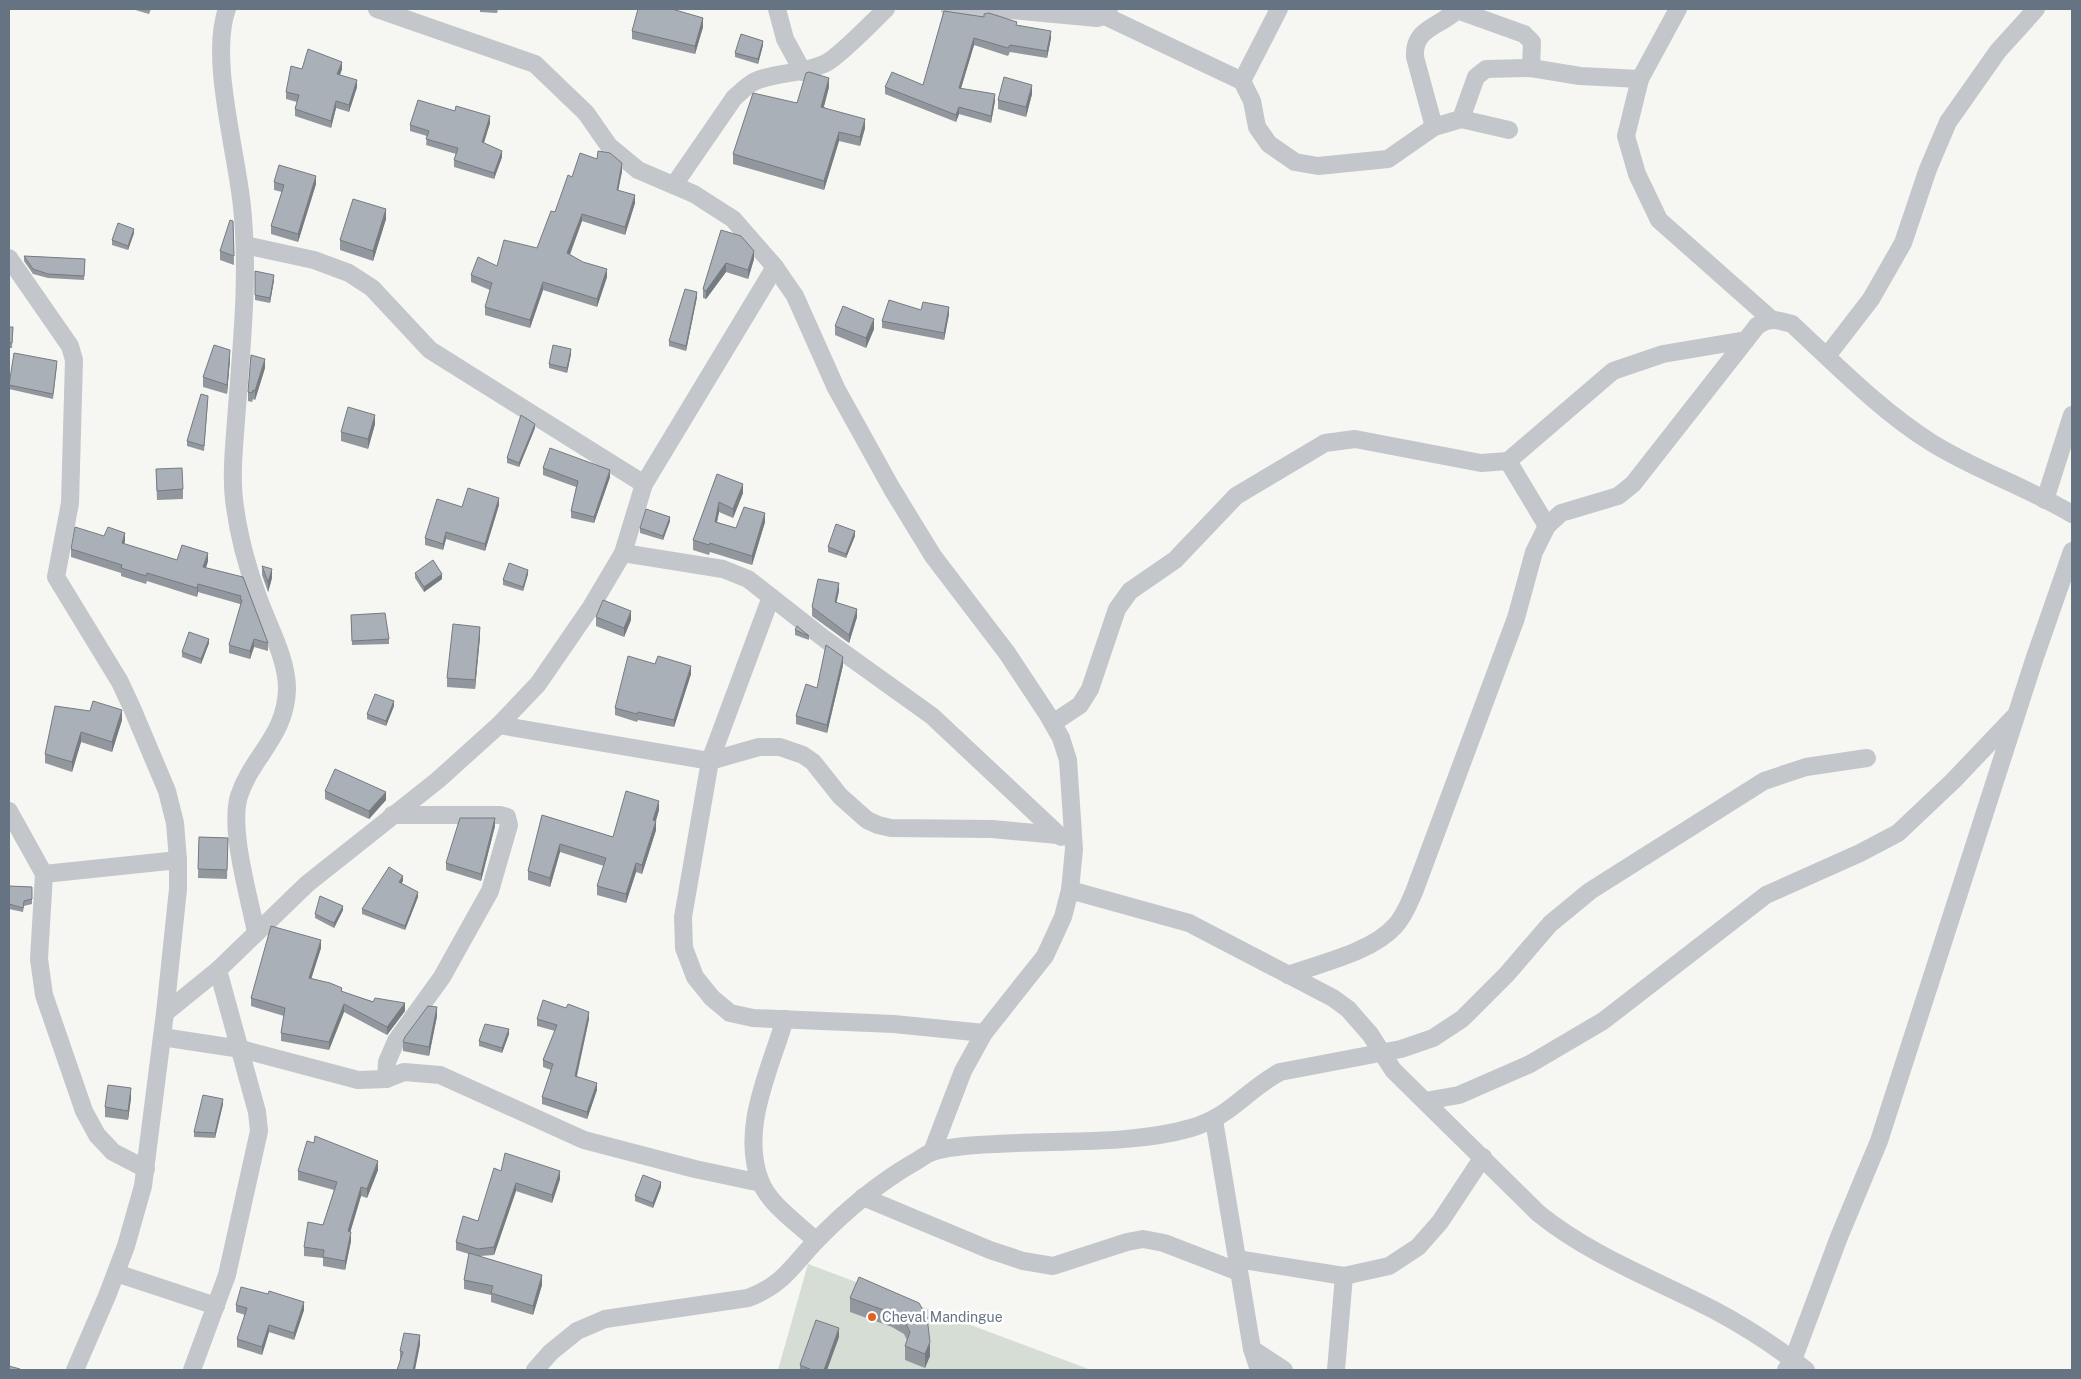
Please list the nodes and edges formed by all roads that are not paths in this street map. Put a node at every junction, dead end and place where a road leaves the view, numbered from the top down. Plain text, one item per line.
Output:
1 (227, 9) edge
2 (377, 9) edge
3 (777, 9) edge
4 (886, 9) edge
5 (950, 9) edge
6 (1279, 9) edge
7 (1678, 9) edge
8 (2036, 9) edge
9 (1458, 10) edge
10 (1107, 12) edge
11 (1531, 68) junction
12 (803, 72) junction
13 (1640, 78) junction
14 (1242, 81) junction
15 (1460, 119) junction
16 (1434, 127) junction
17 (1509, 130) dead end
18 (674, 185) junction
19 (244, 245) junction
20 (9, 258) edge
21 (775, 267) junction
22 (1772, 320) junction
23 (1746, 340) junction
24 (1826, 356) junction
25 (2072, 415) edge
26 (1508, 461) junction
27 (644, 484) junction
28 (2045, 500) junction
29 (2072, 514) edge
30 (1547, 526) junction
31 (2072, 550) edge
32 (623, 552) junction
33 (771, 597) junction
34 (2016, 715) junction
35 (1053, 723) junction
36 (499, 725) junction
37 (1867, 758) dead end
38 (710, 761) junction
39 (9, 811) edge
40 (392, 815) junction
41 (1058, 835) junction
42 (1074, 849) junction
43 (178, 860) junction
44 (44, 874) junction
45 (1070, 890) junction
46 (256, 932) junction
47 (218, 970) junction
48 (1288, 975) junction
49 (165, 1013) junction
50 (785, 1019) junction
51 (984, 1033) junction
52 (162, 1037) junction
53 (241, 1049) junction
54 (1382, 1052) junction
55 (386, 1079) junction
56 (1425, 1101) junction
57 (1214, 1120) junction
58 (932, 1152) junction
59 (1483, 1157) junction
60 (146, 1169) junction
61 (761, 1183) junction
62 (863, 1196) junction
63 (816, 1240) junction
64 (1238, 1266) junction
65 (116, 1273) junction
66 (1344, 1276) junction
67 (216, 1306) junction
68 (1252, 1349) junction
69 (1795, 1367) edge
70 (74, 1370) edge
71 (192, 1370) edge
72 (535, 1370) edge
73 (1258, 1370) edge
74 (1284, 1370) edge
75 (1336, 1370) edge

1 - 19 street
2 - 18 street
3 - 12 street
4 - 12 street
5 - 10 street
6 - 14 street
7 - 13 street
8 - 24 street
9 - 11 street
9 - 16 street
10 - 14 street
11 - 13 street
11 - 15 street
12 - 18 street
13 - 22 street
14 - 16 street
15 - 16 street
15 - 17 street
18 - 21 street
19 - 27 street
19 - 46 street
20 - 43 street
21 - 27 street
21 - 35 street
22 - 23 street
22 - 24 street
23 - 26 street
23 - 30 street
24 - 28 street
25 - 28 street
26 - 30 street
26 - 35 street
27 - 32 street
28 - 29 street
30 - 48 street
31 - 34 street
32 - 33 street
32 - 36 street
33 - 38 street
33 - 41 street
34 - 56 street
34 - 69 street
35 - 42 street
36 - 38 street
36 - 40 street
37 - 54 street
38 - 41 street
38 - 50 street
39 - 44 street
40 - 46 street
40 - 55 street
41 - 42 street
42 - 45 street
43 - 44 street
43 - 49 street
44 - 60 street
45 - 48 street
45 - 51 street
46 - 47 street
47 - 49 street
47 - 53 street
48 - 54 street
49 - 52 street
50 - 51 street
50 - 61 street
51 - 58 street
52 - 53 street
52 - 60 street
53 - 55 street
53 - 67 street
54 - 56 street
54 - 57 street
55 - 61 street
56 - 59 street
57 - 58 street
57 - 64 street
58 - 62 street
59 - 66 street
59 - 69 street
60 - 65 street
61 - 63 street
62 - 63 street
62 - 64 street
63 - 72 street
64 - 66 street
64 - 68 street
65 - 67 street
65 - 70 street
66 - 75 street
67 - 71 street
68 - 73 street
68 - 74 street

